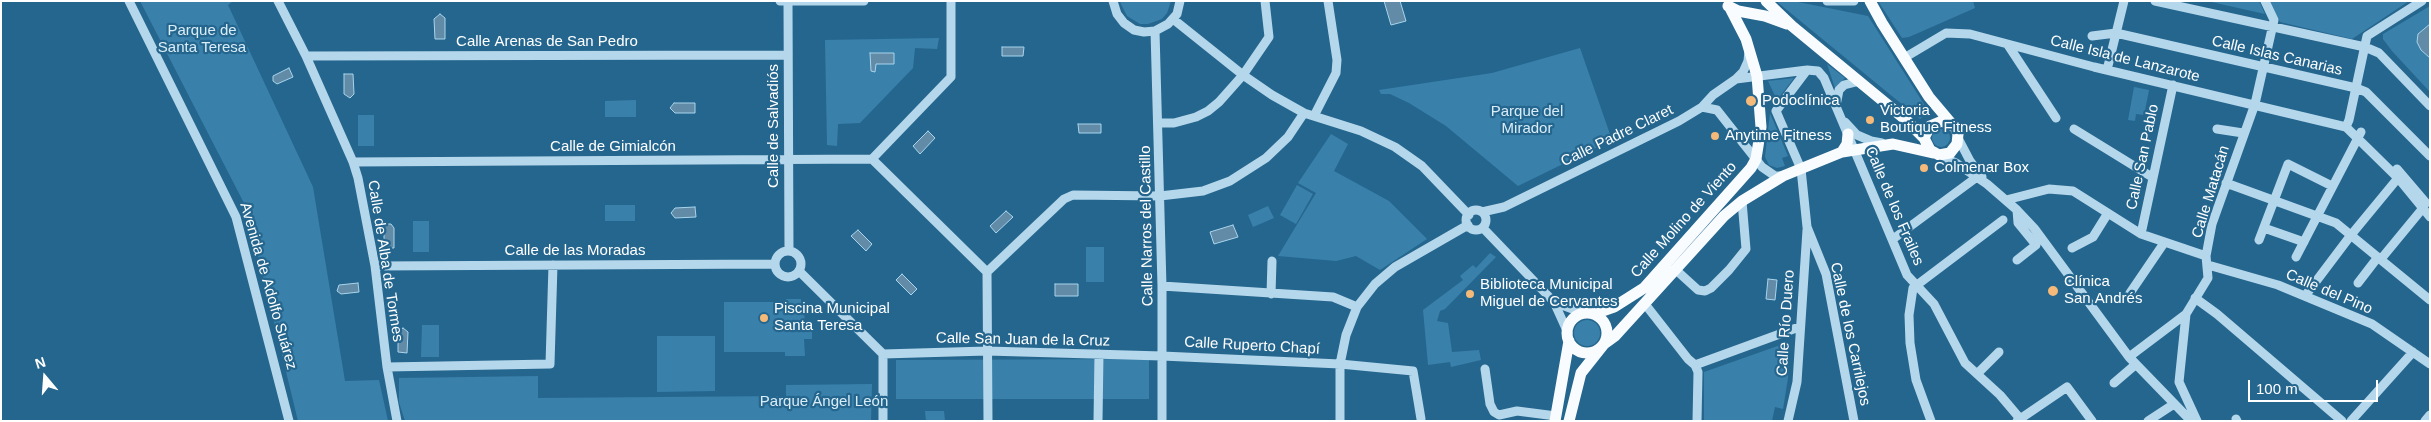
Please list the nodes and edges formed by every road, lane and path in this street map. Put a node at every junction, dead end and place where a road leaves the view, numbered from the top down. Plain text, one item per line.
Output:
1 (128, 1) edge
2 (278, 1) edge
3 (780, 1) edge
4 (864, 1) edge
5 (951, 1) edge
6 (1113, 1) edge
7 (1180, 1) edge
8 (1265, 1) edge
9 (1328, 1) edge
10 (1760, 1) edge
11 (1766, 1) edge
12 (1827, 1) edge
13 (1854, 1) edge
14 (1870, 1) edge
15 (2124, 1) edge
16 (2155, 1) edge
17 (2265, 1) edge
18 (2422, 1) edge
19 (788, 2) edge
20 (1726, 4) edge
21 (1749, 13) junction
22 (1173, 19) junction
23 (1792, 26) junction
24 (2272, 28) junction
25 (1155, 31) junction
26 (2116, 32) junction
27 (2092, 36) dead end
28 (2008, 45) junction
29 (2365, 47) junction
30 (1749, 48) junction
31 (788, 55) junction
32 (306, 56) junction
33 (1904, 58) junction
34 (2264, 66) junction
35 (1807, 70) junction
36 (2107, 70) junction
37 (1243, 75) junction
38 (1757, 76) junction
39 (1736, 79) junction
40 (1860, 81) junction
41 (2173, 85) junction
42 (2356, 88) junction
43 (1712, 96) junction
44 (1929, 97) junction
45 (2255, 104) junction
46 (1836, 106) junction
47 (2430, 106) edge
48 (1702, 107) junction
49 (1717, 110) junction
50 (1304, 113) junction
51 (1314, 116) junction
52 (1841, 118) junction
53 (2056, 118) dead end
54 (1906, 120) junction
55 (1159, 123) junction
56 (2348, 124) junction
57 (1931, 125) junction
58 (1953, 126) junction
59 (2074, 129) dead end
60 (2217, 129) dead end
61 (2243, 133) junction
62 (1848, 134) junction
63 (2359, 134) junction
64 (1924, 138) junction
65 (1958, 138) junction
66 (1871, 141) joint
67 (1895, 144) junction
68 (1855, 150) junction
69 (1842, 152) junction
70 (1936, 154) junction
71 (2430, 156) edge
72 (872, 159) junction
73 (1756, 159) junction
74 (788, 160) junction
75 (353, 162) junction
76 (1801, 169) junction
77 (1783, 176) junction
78 (1977, 177) junction
79 (2152, 177) junction
80 (2398, 178) junction
81 (2226, 183) junction
82 (1987, 184) junction
83 (2332, 186) junction
84 (1160, 196) junction
85 (2006, 200) junction
86 (2274, 200) junction
87 (1742, 201) junction
88 (1504, 207) junction
89 (2426, 208) edge
90 (2017, 210) junction
91 (1482, 212) junction
92 (2108, 213) junction
93 (1469, 215) junction
94 (2317, 216) junction
95 (2430, 217) edge
96 (2003, 220) dead end
97 (1468, 225) junction
98 (1484, 226) junction
99 (1807, 227) junction
100 (2264, 228) junction
101 (2142, 234) junction
102 (2351, 235) junction
103 (1893, 239) junction
104 (2259, 240) dead end
105 (2304, 242) junction
106 (2164, 243) junction
107 (2072, 248) dead end
108 (789, 251) junction
109 (2296, 257) dead end
110 (2379, 258) junction
111 (2017, 260) dead end
112 (1272, 261) dead end
113 (2207, 261) junction
114 (775, 264) junction
115 (553, 265) junction
116 (375, 266) junction
117 (1676, 270) junction
118 (799, 272) junction
119 (988, 272) junction
120 (2358, 283) dead end
121 (1916, 285) junction
122 (1162, 286) junction
123 (2130, 292) dead end
124 (1271, 294) junction
125 (2304, 296) junction
126 (2195, 298) junction
127 (2430, 300) edge
128 (1554, 302) junction
129 (1644, 304) junction
130 (1357, 307) junction
131 (1589, 314) junction
132 (2186, 314) junction
133 (1799, 327) junction
134 (1568, 337) junction
135 (1604, 344) junction
136 (987, 352) junction
137 (1999, 352) dead end
138 (2413, 352) junction
139 (883, 354) junction
140 (1099, 354) junction
141 (1162, 356) junction
142 (2128, 357) junction
143 (1340, 364) junction
144 (2430, 364) edge
145 (1695, 365) junction
146 (2135, 365) junction
147 (387, 367) junction
148 (1485, 369) dead end
149 (1976, 374) junction
150 (2114, 383) dead end
151 (2174, 404) junction
152 (2430, 415) edge
153 (1421, 419) dead end
154 (1556, 419) edge
155 (2020, 420) edge
156 (290, 421) edge
157 (398, 421) edge
158 (883, 421) edge
159 (988, 421) edge
160 (1098, 421) edge
161 (1162, 421) edge
162 (1340, 421) edge
163 (1570, 421) edge
164 (1697, 421) edge
165 (1788, 421) edge
166 (1854, 421) edge
167 (1931, 421) edge
168 (2092, 421) edge
169 (2148, 421) edge
170 (2191, 421) edge
171 (2197, 421) edge
172 (2342, 421) edge
173 (2352, 421) edge
174 (2425, 421) edge

1 - 156 street, Avenida de Adolfo Suárez
2 - 32 street, Calle de Alba de Tormes
3 - 19 street
4 - 19 street
5 - 72 street
6 - 25 street
7 - 22 street
8 - 37 street
9 - 51 street
10 - 21 main road
11 - 23 main road
12 - 13 street
14 - 33 main road
15 - 26 street
16 - 24 street
17 - 24 street, Calle Matacán
18 - 29 street
19 - 31 street, Calle de Salvadiós
20 - 21 main road
20 - 30 main road, Calle Molino de Viento
21 - 23 main road
22 - 25 street
22 - 37 street
23 - 40 main road
24 - 29 street
24 - 34 street, Calle Matacán
25 - 55 street, Calle Narros del Castillo
26 - 27 street, Calle Islas Canarias
26 - 34 street, Calle Islas Canarias
26 - 36 street
28 - 33 street, Calle Isla de Lanzarote
28 - 36 street, Calle Isla de Lanzarote
28 - 53 street
29 - 42 street
29 - 47 street
30 - 38 main road, Calle Molino de Viento
30 - 39 street, Calle Padre Claret
31 - 32 street, Calle Arenas de San Pedro
31 - 74 street, Calle de Salvadiós
32 - 75 street, Calle de Alba de Tormes
33 - 44 main road
34 - 42 street, Calle Islas Canarias
34 - 45 street, Calle Matacán
35 - 38 street
35 - 46 street, Calle de los Frailes
35 - 76 street, Calle de los Carrilejos
36 - 41 street, Calle Isla de Lanzarote
37 - 50 street
37 - 55 street
38 - 39 street, Calle Padre Claret
38 - 73 main road, Calle Molino de Viento
39 - 43 street, Calle Padre Claret
40 - 46 street
40 - 54 main road
41 - 45 street, Calle Isla de Lanzarote
41 - 79 street, Calle San Pablo
42 - 56 street
42 - 71 street, Calle Islas Canarias
43 - 48 street, Calle Padre Claret
43 - 49 street
44 - 57 main road
44 - 58 main road
45 - 56 street, Calle Isla de Lanzarote
45 - 61 street, Calle Matacán
46 - 52 street, Calle de los Frailes
48 - 49 street
48 - 88 street, Calle Padre Claret
49 - 73 street
50 - 51 street
50 - 84 street
51 - 93 street
52 - 62 street, Calle de los Frailes
52 - 66 street, Calle de los Frailes
54 - 57 main road
54 - 64 main road
55 - 84 street, Calle Narros del Castillo
56 - 63 street
57 - 58 main road
57 - 64 main road
58 - 65 main road
59 - 79 street
60 - 61 street, Calle Matacán
61 - 81 street, Calle Matacán
62 - 68 street, Calle de los Frailes
62 - 69 main road
63 - 80 street
63 - 83 street
63 - 89 street
64 - 67 main road, Calle Molino de Viento
64 - 70 main road
65 - 70 main road
65 - 82 street
66 - 67 street, Calle Molino de Viento
67 - 68 main road, Calle Molino de Viento
67 - 70 main road, Calle Molino de Viento
68 - 69 main road, Calle Molino de Viento
68 - 103 street, Calle de los Frailes
69 - 76 main road, Calle Molino de Viento
70 - 78 street, Calle Molino de Viento
72 - 74 street, Calle de Gimialcón
72 - 119 street
73 - 77 street
73 - 131 main road, Calle Molino de Viento
74 - 75 street, Calle de Gimialcón
74 - 108 street, Calle de Salvadiós
75 - 116 street, Calle de Alba de Tormes
76 - 77 main road, Calle Molino de Viento
76 - 99 street, Calle de los Carrilejos
77 - 87 main road, Calle Molino de Viento
78 - 82 street, Calle Molino de Viento
78 - 103 street
79 - 101 street, Calle San Pablo
80 - 89 street
80 - 102 street
81 - 86 street
81 - 113 street, Calle Matacán
82 - 85 street
83 - 86 street
83 - 94 street
84 - 119 street
84 - 122 street, Calle Narros del Castillo
85 - 90 street
85 - 92 street, Calle del Pino
86 - 94 street
86 - 100 street
87 - 117 main road, Calle Molino de Viento
87 - 117 street
88 - 91 street, Calle Padre Claret
88 - 98 street, Calle Padre Claret
89 - 95 street
89 - 110 street
90 - 111 street
90 - 142 street
91 - 93 street
91 - 98 street
92 - 101 street, Calle del Pino
92 - 107 street
93 - 97 street
94 - 102 street
94 - 105 street
96 - 121 street
97 - 98 street
97 - 130 street
98 - 128 street
99 - 133 street, Calle Río Duero
99 - 166 street, Calle de los Carrilejos
100 - 104 street
100 - 105 street
101 - 106 street, Calle del Pino
102 - 110 street
102 - 125 street
103 - 121 street, Calle de los Frailes
105 - 109 street
106 - 113 street, Calle del Pino
106 - 123 street
108 - 114 street
108 - 118 street
110 - 120 street
110 - 127 street
112 - 124 street
113 - 125 street, Calle del Pino
113 - 126 street, Calle Matacán
114 - 115 street, Calle de las Moradas
114 - 118 street
115 - 116 street, Calle de las Moradas
115 - 147 street
116 - 147 street, Calle de Alba de Tormes
117 - 129 main road, Calle Molino de Viento
118 - 139 street
119 - 136 street
121 - 149 street, Calle de los Frailes
121 - 167 street
122 - 124 street
122 - 141 street, Calle Narros del Castillo
124 - 130 street
125 - 138 street, Calle del Pino
126 - 132 street, Calle Matacán
126 - 172 street
128 - 131 street
128 - 134 street
129 - 135 main road, Calle Molino de Viento
129 - 145 street
130 - 143 street
131 - 134 main road
131 - 135 main road
132 - 142 street, Calle Matacán
132 - 171 street, Calle Matacán
133 - 145 street
133 - 165 street, Calle Río Duero
134 - 135 main road
134 - 154 main road
135 - 163 main road, Calle Molino de Viento
136 - 139 street, Calle San Juan de la Cruz
136 - 140 street, Calle San Juan de la Cruz
136 - 159 street
137 - 149 street
138 - 144 street, Calle del Pino
138 - 173 street
139 - 158 street
140 - 141 street, Calle San Juan de la Cruz
140 - 160 street
141 - 143 street, Calle Ruperto Chapí
141 - 161 street, Calle Narros del Castillo
142 - 146 street
143 - 153 street, Calle Ruperto Chapí
143 - 162 street
145 - 164 street
146 - 150 street
146 - 151 street
147 - 157 street, Calle de Alba de Tormes
148 - 154 street
149 - 155 street, Calle de los Frailes
151 - 169 street
151 - 170 street
152 - 174 street
155 - 168 street

